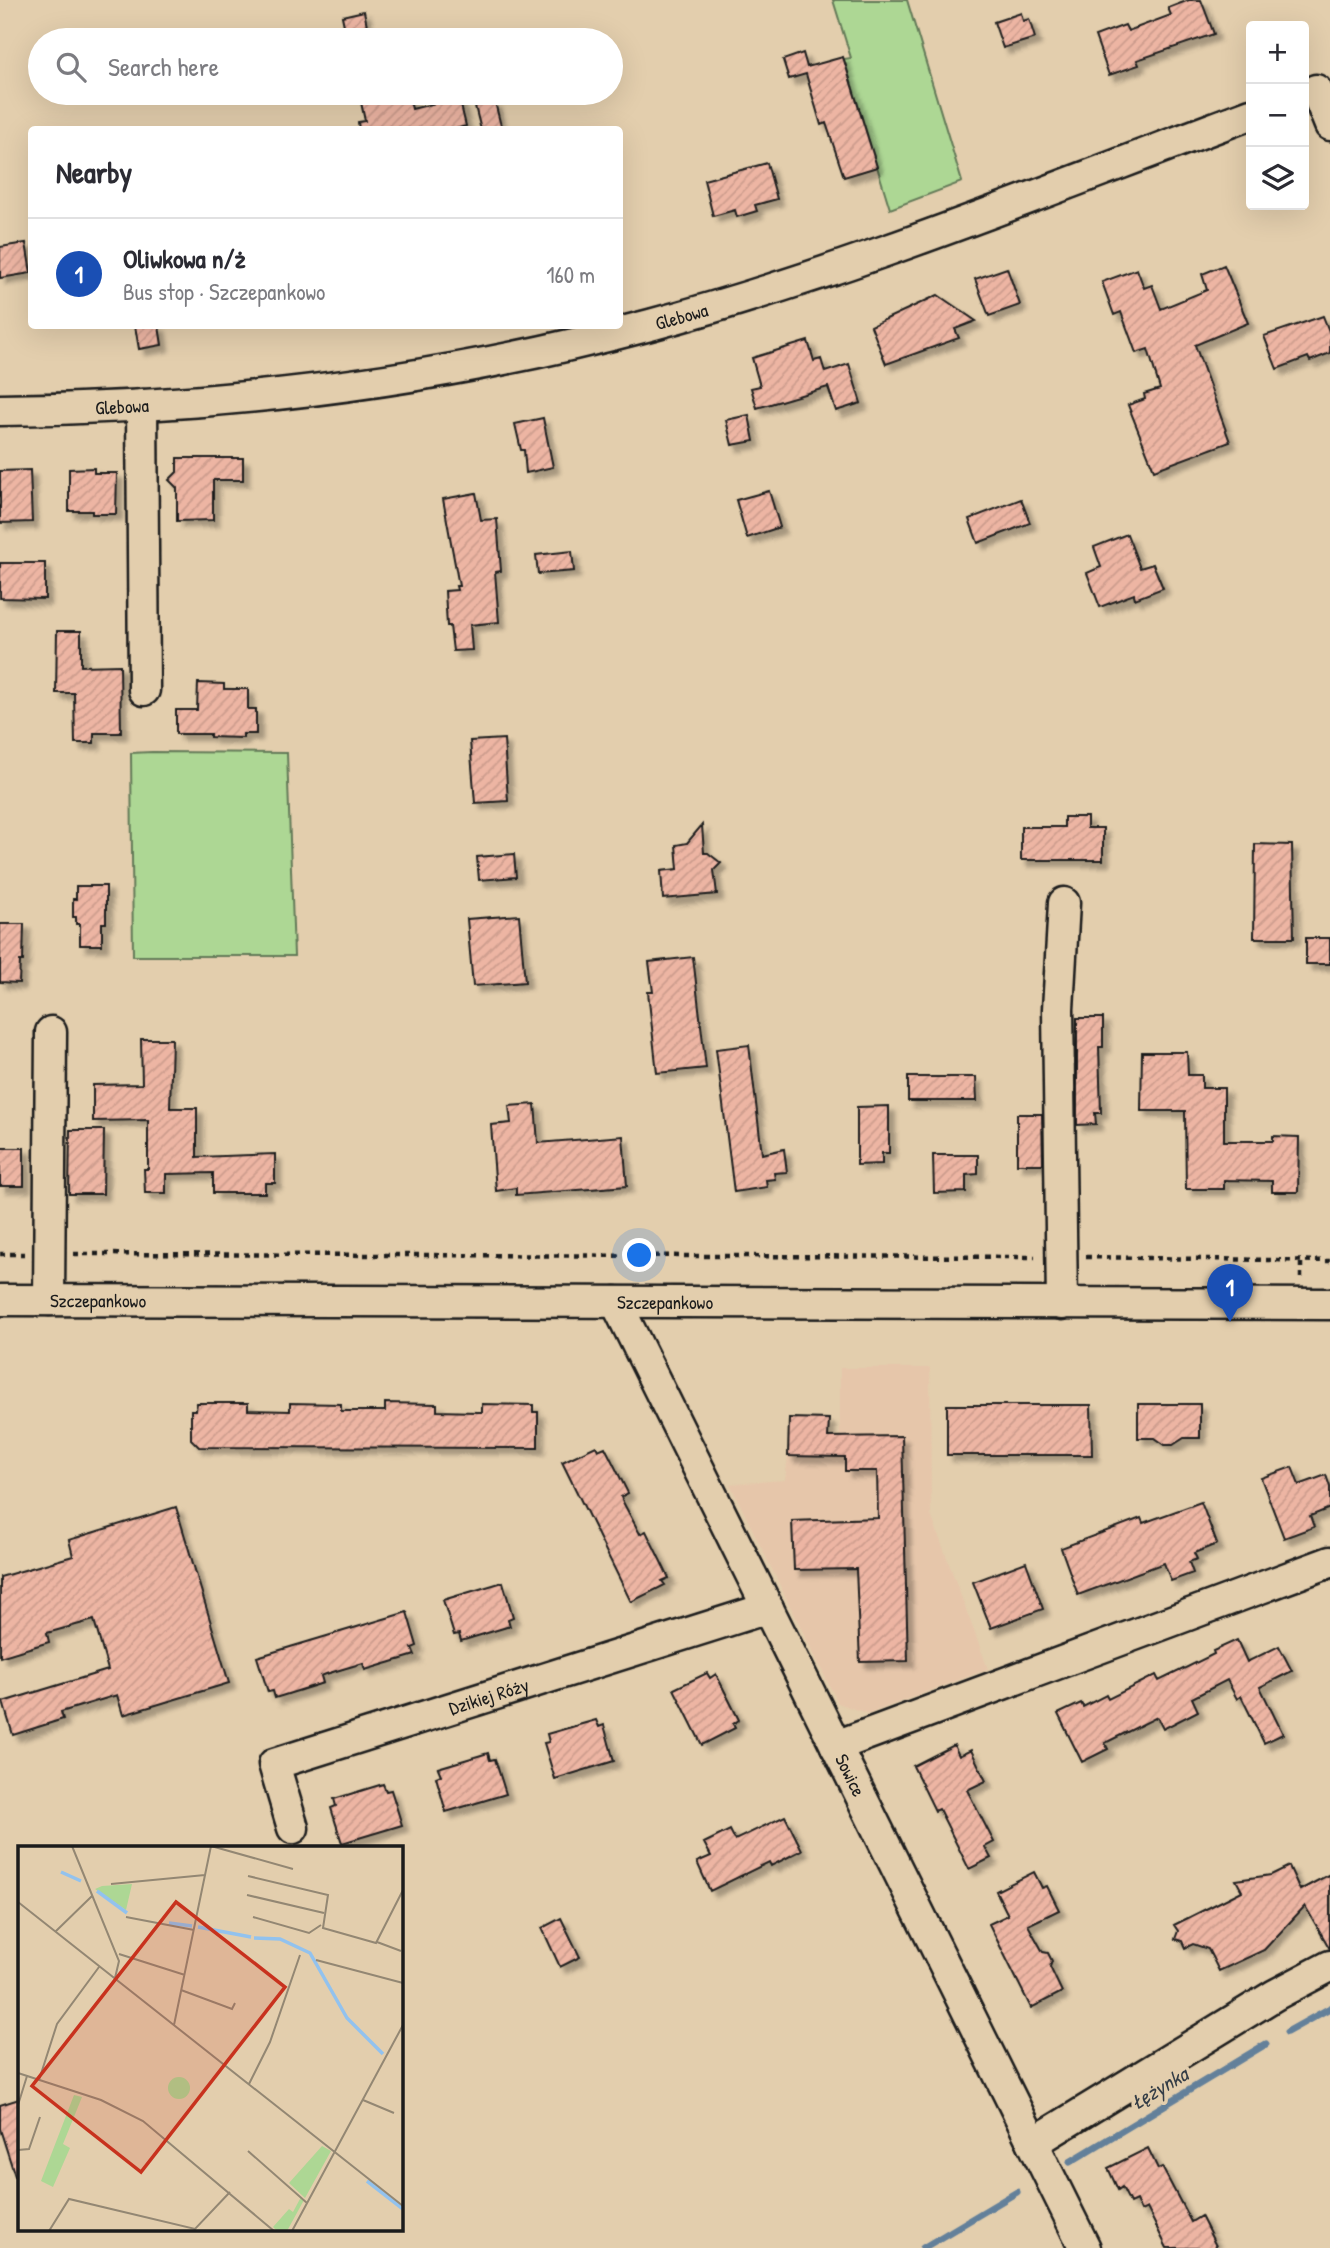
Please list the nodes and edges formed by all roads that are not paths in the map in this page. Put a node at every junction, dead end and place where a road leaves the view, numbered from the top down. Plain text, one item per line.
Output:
1 (1317, 90) edge
2 (1246, 116) edge
3 (1330, 125) edge
4 (142, 405) junction
5 (0, 410) edge
6 (144, 690) dead end
7 (1064, 902) dead end
8 (51, 1032) dead end
9 (0, 1300) edge
10 (49, 1300) junction
11 (616, 1302) junction
12 (1062, 1304) junction
13 (1330, 1304) edge
14 (1330, 1562) edge
15 (768, 1608) junction
16 (836, 1746) junction
17 (293, 1828) dead end
18 (1330, 1966) edge
19 (1033, 2143) junction
20 (1085, 2248) edge

1 - 3 street
2 - 4 street, Glebowa
4 - 5 street, Glebowa
4 - 6 street
7 - 12 street
8 - 10 street
9 - 10 street, Szczepankowo
10 - 11 street, Szczepankowo
11 - 12 street, Szczepankowo
11 - 15 street, Sowice
12 - 13 street, Szczepankowo
14 - 16 street
15 - 16 street, Sowice
15 - 17 street, Dzikiej Róży
16 - 19 street, Sowice
18 - 19 street
19 - 20 street, Sowice

